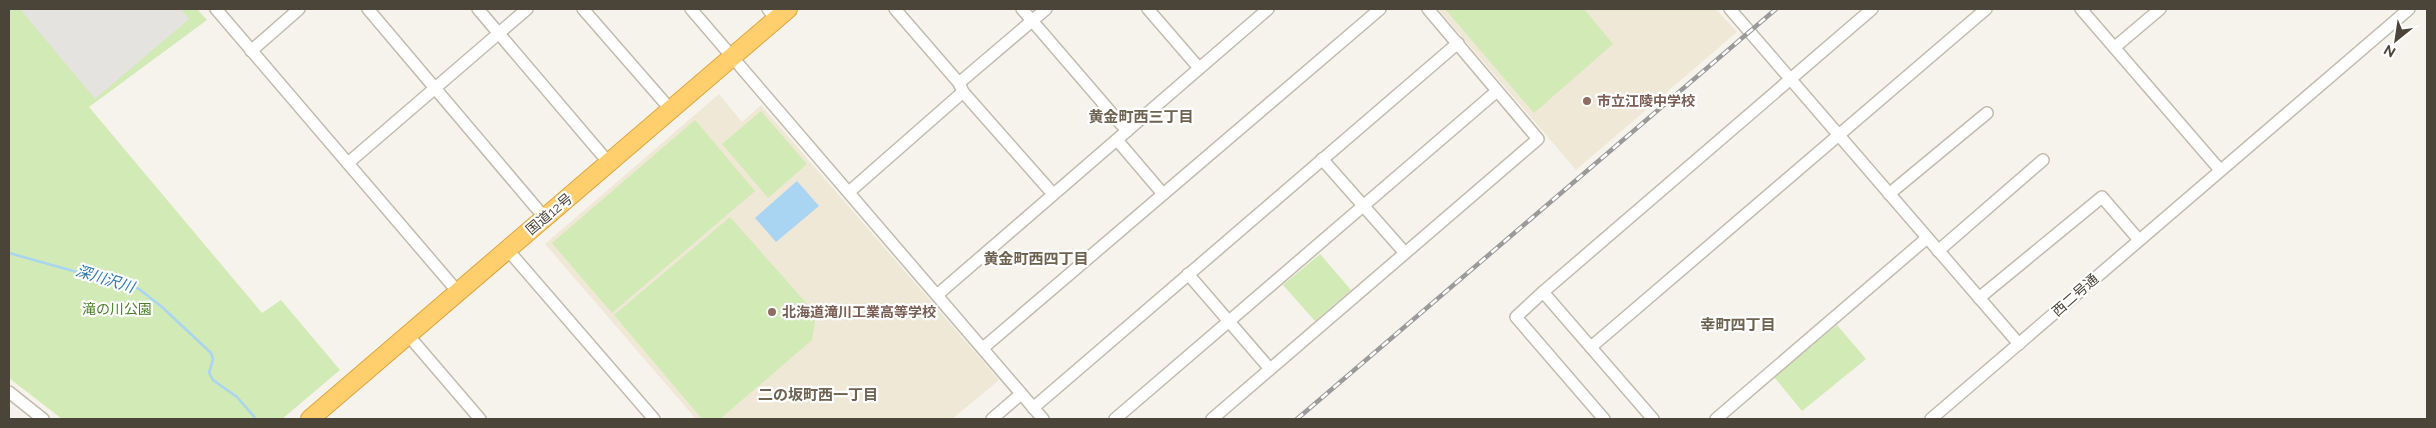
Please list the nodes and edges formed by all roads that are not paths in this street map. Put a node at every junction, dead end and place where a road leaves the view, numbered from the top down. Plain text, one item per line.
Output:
1 (216, 9) edge
2 (299, 9) edge
3 (368, 9) edge
4 (478, 9) edge
5 (527, 9) edge
6 (583, 9) edge
7 (691, 9) edge
8 (895, 9) edge
9 (1022, 9) edge
10 (1046, 9) edge
11 (1148, 9) edge
12 (1268, 9) edge
13 (1380, 9) edge
14 (1428, 9) edge
15 (1730, 9) edge
16 (1872, 9) edge
17 (1986, 9) edge
18 (2081, 9) edge
19 (2160, 9) edge
20 (2409, 9) edge
21 (777, 12) edge
22 (1032, 21) junction
23 (499, 33) junction
24 (1458, 43) junction
25 (2115, 47) junction
26 (251, 51) junction
27 (733, 56) junction
28 (1199, 68) junction
29 (1790, 79) junction
30 (434, 87) junction
31 (961, 88) junction
32 (1497, 91) junction
33 (671, 110) junction
34 (1987, 113) dead end
35 (1127, 131) junction
36 (1839, 136) junction
37 (1117, 140) junction
38 (1322, 159) junction
39 (2043, 160) dead end
40 (348, 163) junction
41 (610, 163) junction
42 (2220, 170) junction
43 (849, 192) junction
44 (1053, 194) junction
45 (1163, 194) junction
46 (1889, 194) junction
47 (1364, 206) junction
48 (544, 217) junction
49 (1927, 238) junction
50 (2139, 240) junction
51 (507, 249) junction
52 (1938, 251) junction
53 (1405, 253) junction
54 (1188, 274) junction
55 (458, 292) junction
56 (1544, 292) junction
57 (937, 295) junction
58 (1979, 298) junction
59 (1229, 321) junction
60 (408, 335) junction
61 (2019, 344) junction
62 (1591, 347) junction
63 (983, 348) junction
64 (1270, 369) junction
65 (9, 392) edge
66 (1021, 394) junction
67 (1033, 408) junction
68 (43, 419) edge
69 (310, 419) edge
70 (480, 419) edge
71 (654, 419) edge
72 (992, 419) edge
73 (1043, 419) edge
74 (1115, 419) edge
75 (1212, 419) edge
76 (1604, 419) edge
77 (1653, 419) edge
78 (1716, 419) edge
79 (1931, 419) edge

1 - 26 street
2 - 26 street
3 - 30 street
4 - 23 street
5 - 23 street
6 - 33 street
7 - 27 street
8 - 31 street
9 - 22 street
10 - 22 street
11 - 28 street
12 - 28 street
13 - 45 street
14 - 24 street
15 - 29 street
16 - 29 street
17 - 36 street
18 - 25 street
19 - 25 street
20 - 42 street, 西二号通
21 - 27 highway, 国道12号
22 - 31 street
22 - 35 street
23 - 30 street
23 - 41 street
24 - 32 street
24 - 38 street
25 - 42 street
26 - 40 street
27 - 33 highway, 国道12号
27 - 43 street
28 - 35 street
29 - 36 street
29 - 56 street
30 - 40 street
30 - 48 street
31 - 43 street
31 - 44 street
32 - 47 street
32 - 53 street
33 - 41 highway, 国道12号
34 - 46 street
35 - 37 street
36 - 46 street
36 - 62 street
37 - 44 street
37 - 45 street
38 - 47 street
38 - 54 street
39 - 52 street
40 - 55 street
41 - 48 highway, 国道12号
42 - 50 street, 西二号通
43 - 57 street
44 - 57 street
45 - 63 street
46 - 49 street
47 - 53 street
47 - 59 street
48 - 51 highway, 国道12号
49 - 52 street
49 - 78 street
50 - 58 street
50 - 61 street, 西二号通
51 - 55 highway, 国道12号
51 - 71 street
52 - 58 street
53 - 64 street
54 - 59 street
54 - 67 street
55 - 60 highway, 国道12号
56 - 62 street
56 - 76 street
57 - 63 street
58 - 61 street
59 - 64 street
59 - 74 street
60 - 69 highway, 国道12号
60 - 70 street
61 - 79 street, 西二号通
62 - 77 street
63 - 66 street
64 - 75 street
65 - 68 street
66 - 67 street
66 - 72 street
67 - 73 street

